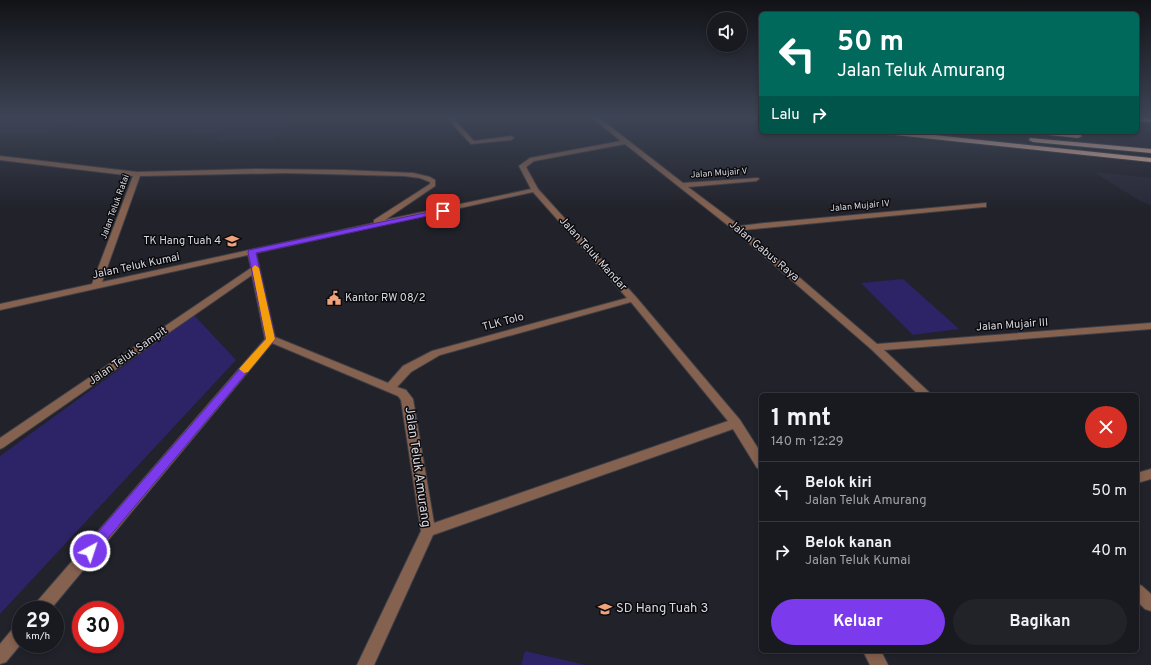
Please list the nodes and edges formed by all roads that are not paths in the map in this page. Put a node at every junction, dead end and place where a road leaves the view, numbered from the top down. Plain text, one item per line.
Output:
1 (587, 148) edge
2 (634, 148) edge
3 (1038, 148) edge
4 (1120, 148) edge
5 (1151, 151) edge
6 (0, 158) edge
7 (1151, 160) edge
8 (137, 174) junction
9 (756, 179) dead end
10 (683, 185) junction
11 (535, 190) junction
12 (983, 205) dead end
13 (366, 227) junction
14 (738, 229) junction
15 (252, 252) junction
16 (256, 268) junction
17 (96, 286) junction
18 (633, 299) junction
19 (0, 307) edge
20 (1151, 326) edge
21 (270, 339) junction
22 (875, 348) junction
23 (390, 388) junction
24 (924, 393) edge
25 (736, 423) junction
26 (0, 444) edge
27 (759, 461) edge
28 (1151, 474) edge
29 (1139, 477) edge
30 (428, 532) junction
31 (1139, 593) edge
32 (48, 601) edge
33 (1151, 604) edge
34 (12, 642) edge
35 (872, 653) edge
36 (0, 656) edge
37 (365, 665) edge
38 (880, 665) edge

1 - 11 street, Jalan Teluk Mandar
2 - 10 street, Jalan Gabus Raya
3 - 7 highway
4 - 5 highway
6 - 8 street, Jalan Teluk Ratai
8 - 13 street
8 - 17 street, Jalan Teluk Ratai
9 - 10 street, Jalan Mujair V
10 - 14 street, Jalan Gabus Raya
11 - 13 street, Jalan Teluk Kumai
11 - 18 street, Jalan Teluk Mandar
12 - 14 street, Jalan Mujair IV
13 - 15 street, Jalan Teluk Kumai
14 - 22 street, Jalan Gabus Raya
15 - 16 street
15 - 17 street, Jalan Teluk Kumai
16 - 21 street
16 - 26 street, Jalan Teluk Sampit
17 - 19 street, Jalan Teluk Kumai
18 - 23 street, TLK Tolo
18 - 25 street, Jalan Teluk Mandar
20 - 22 street, Jalan Mujair III
21 - 23 street, Jalan Teluk Amurang
21 - 32 street
22 - 24 street, Jalan Gabus Raya
23 - 30 street, Jalan Teluk Amurang
25 - 27 street, Jalan Teluk Mandar
25 - 30 street
28 - 29 street
30 - 37 street, Jalan Teluk Amurang
31 - 33 street
34 - 36 street
35 - 38 street

